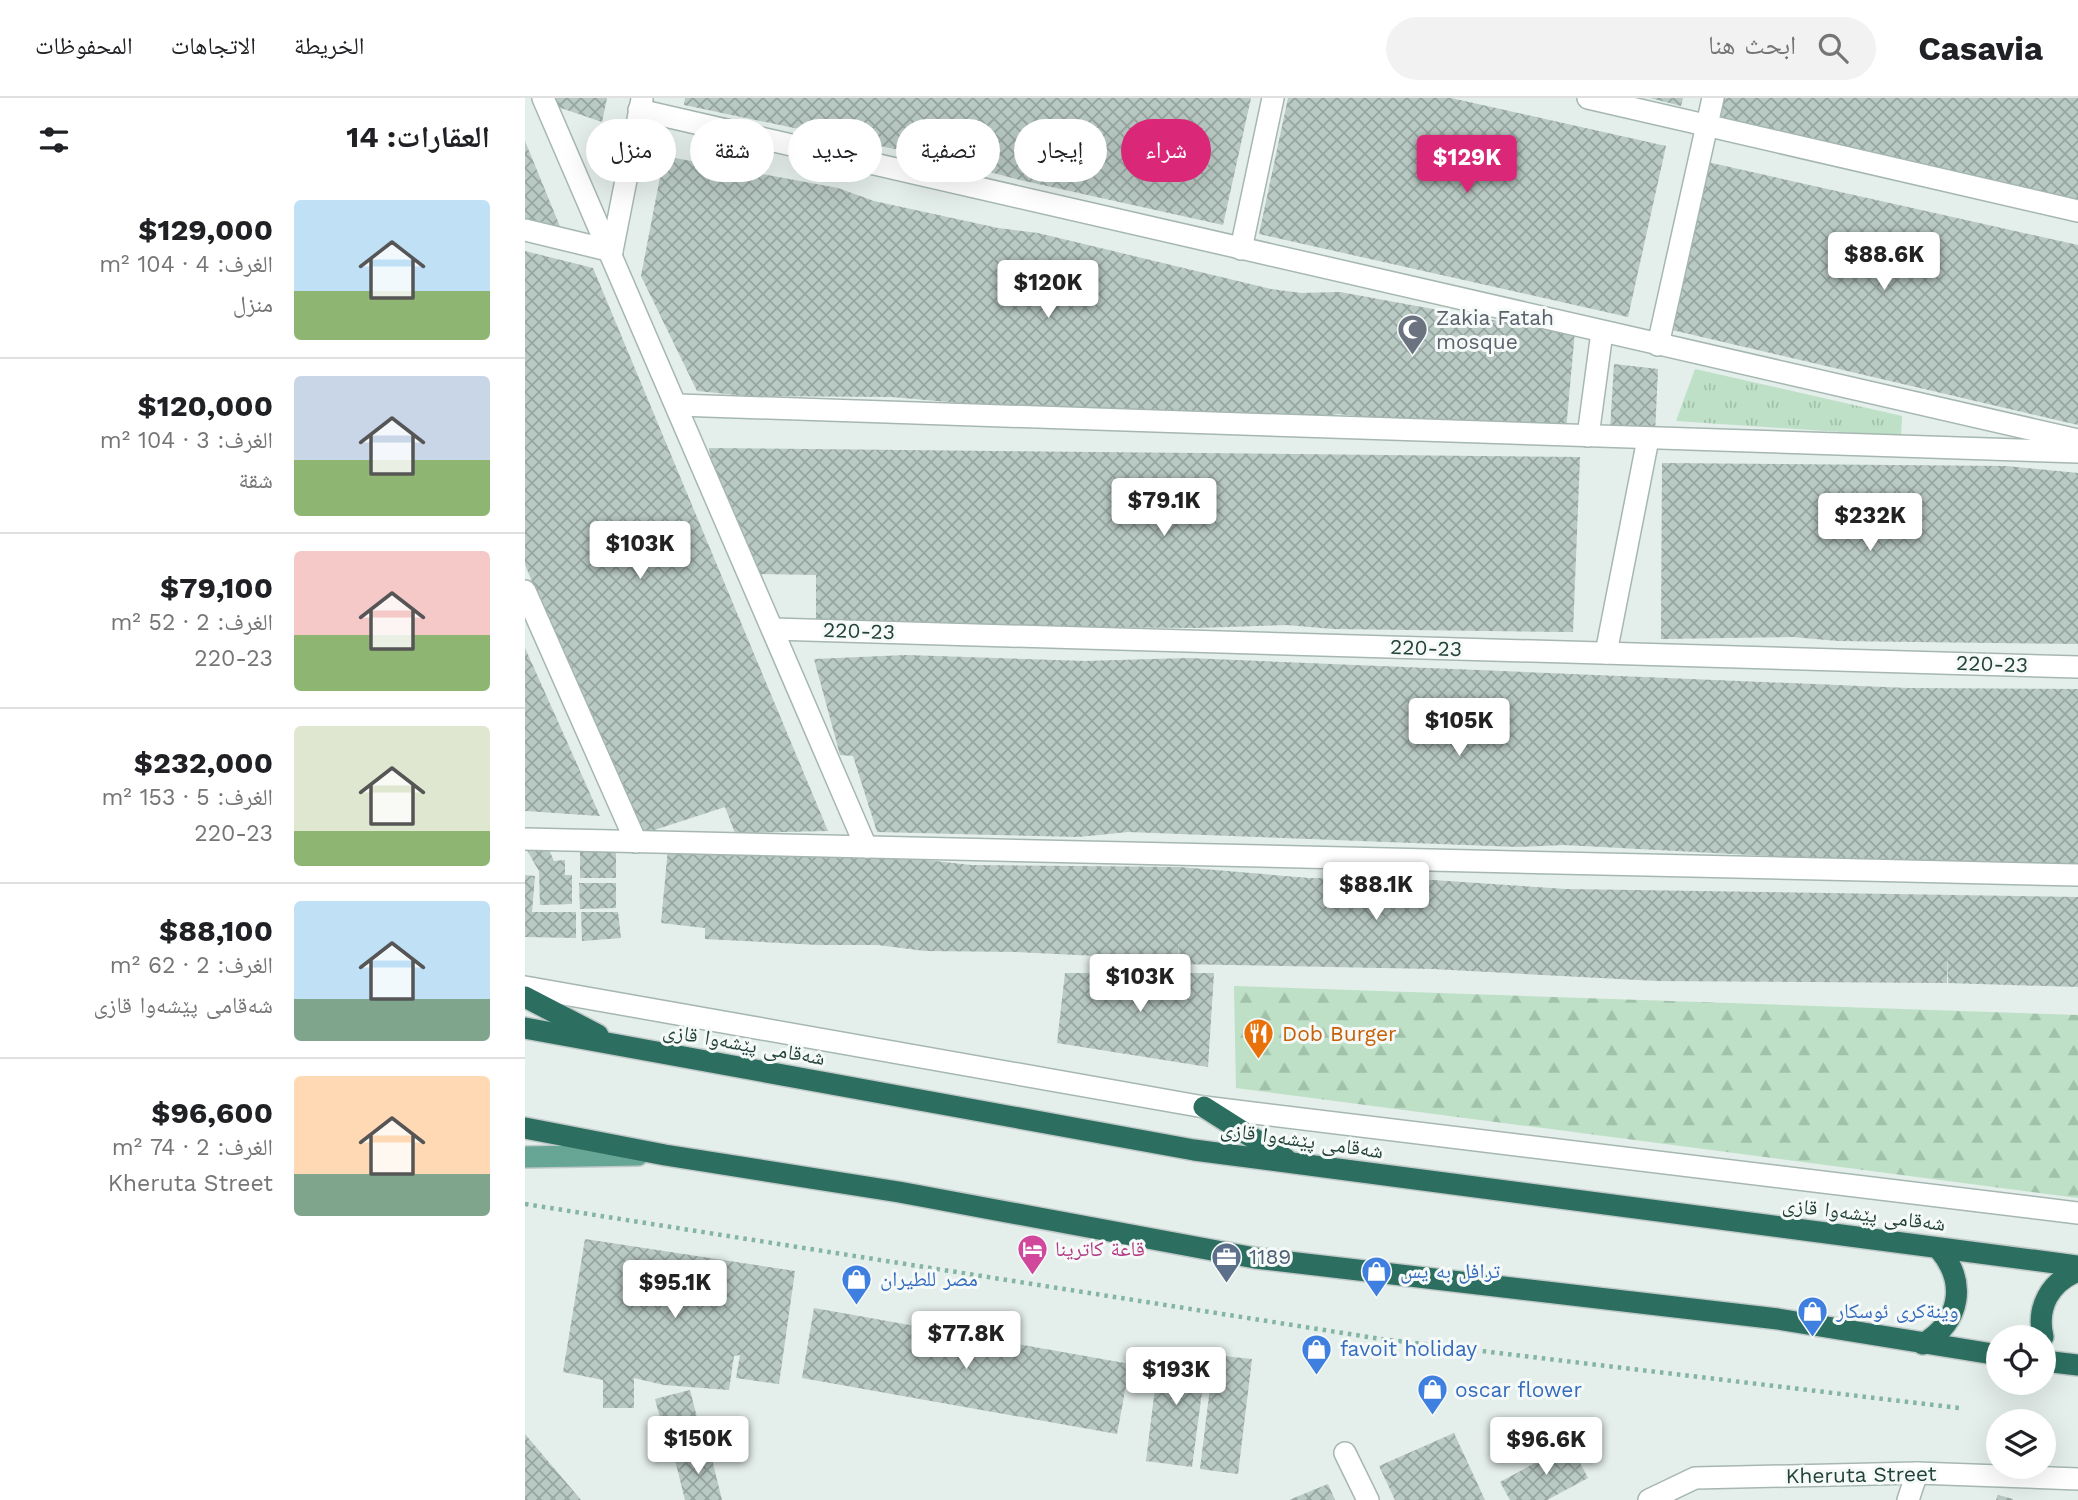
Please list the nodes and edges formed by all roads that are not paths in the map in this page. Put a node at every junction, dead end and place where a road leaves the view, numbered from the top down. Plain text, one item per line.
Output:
1 (543, 98) edge
2 (1273, 98) edge
3 (1588, 98) edge
4 (1713, 98) edge
5 (641, 104) edge
6 (1707, 125) junction
7 (2078, 211) edge
8 (525, 230) edge
9 (1241, 249) junction
10 (611, 251) junction
11 (1601, 332) junction
12 (1658, 345) junction
13 (678, 405) junction
14 (1588, 436) junction
15 (1649, 439) junction
16 (2078, 439) edge
17 (2078, 452) edge
18 (525, 591) edge
19 (773, 629) junction
20 (1606, 653) junction
21 (2078, 667) edge
22 (525, 839) edge
23 (636, 842) junction
24 (866, 847) junction
25 (2078, 875) edge
26 (525, 987) edge
27 (525, 997) edge
28 (525, 1028) edge
29 (621, 1048) junction
30 (1203, 1107) junction
31 (525, 1128) edge
32 (665, 1154) junction
33 (525, 1157) edge
34 (1294, 1164) junction
35 (2078, 1213) edge
36 (1939, 1249) junction
37 (2078, 1268) edge
38 (2042, 1325) edge
39 (1923, 1344) junction
40 (1986, 1353) edge
41 (1345, 1453) dead end
42 (1917, 1473) junction
43 (1695, 1478) junction
44 (2078, 1479) edge
45 (1367, 1500) edge
46 (1649, 1500) edge
47 (1688, 1500) edge
48 (1908, 1500) edge

1 - 10 street
2 - 9 street
3 - 6 street
4 - 6 street
5 - 9 street
5 - 10 street
6 - 7 street
6 - 12 street
8 - 10 street
9 - 11 street
10 - 13 street
11 - 12 street
11 - 14 street
12 - 16 street
13 - 14 street
13 - 19 street
14 - 15 street
15 - 17 street
15 - 20 street
18 - 23 street
19 - 20 street, 220-23
19 - 24 street
20 - 21 street, 220-23
22 - 23 street
23 - 24 street
24 - 25 street
26 - 30 street
27 - 29 highway
28 - 29 highway, شەقامی پێشەوا قازی
29 - 34 highway, شەقامی پێشەوا قازی
30 - 34 highway
30 - 35 street
31 - 32 highway
32 - 33 main road
32 - 39 highway
34 - 36 highway, شەقامی پێشەوا قازی
36 - 37 highway, شەقامی پێشەوا قازی
36 - 39 highway
37 - 38 highway
39 - 40 highway
41 - 45 street
42 - 43 street, Kheruta Street
42 - 44 street, Kheruta Street
42 - 48 street
43 - 46 street, Kheruta Street
43 - 47 street

